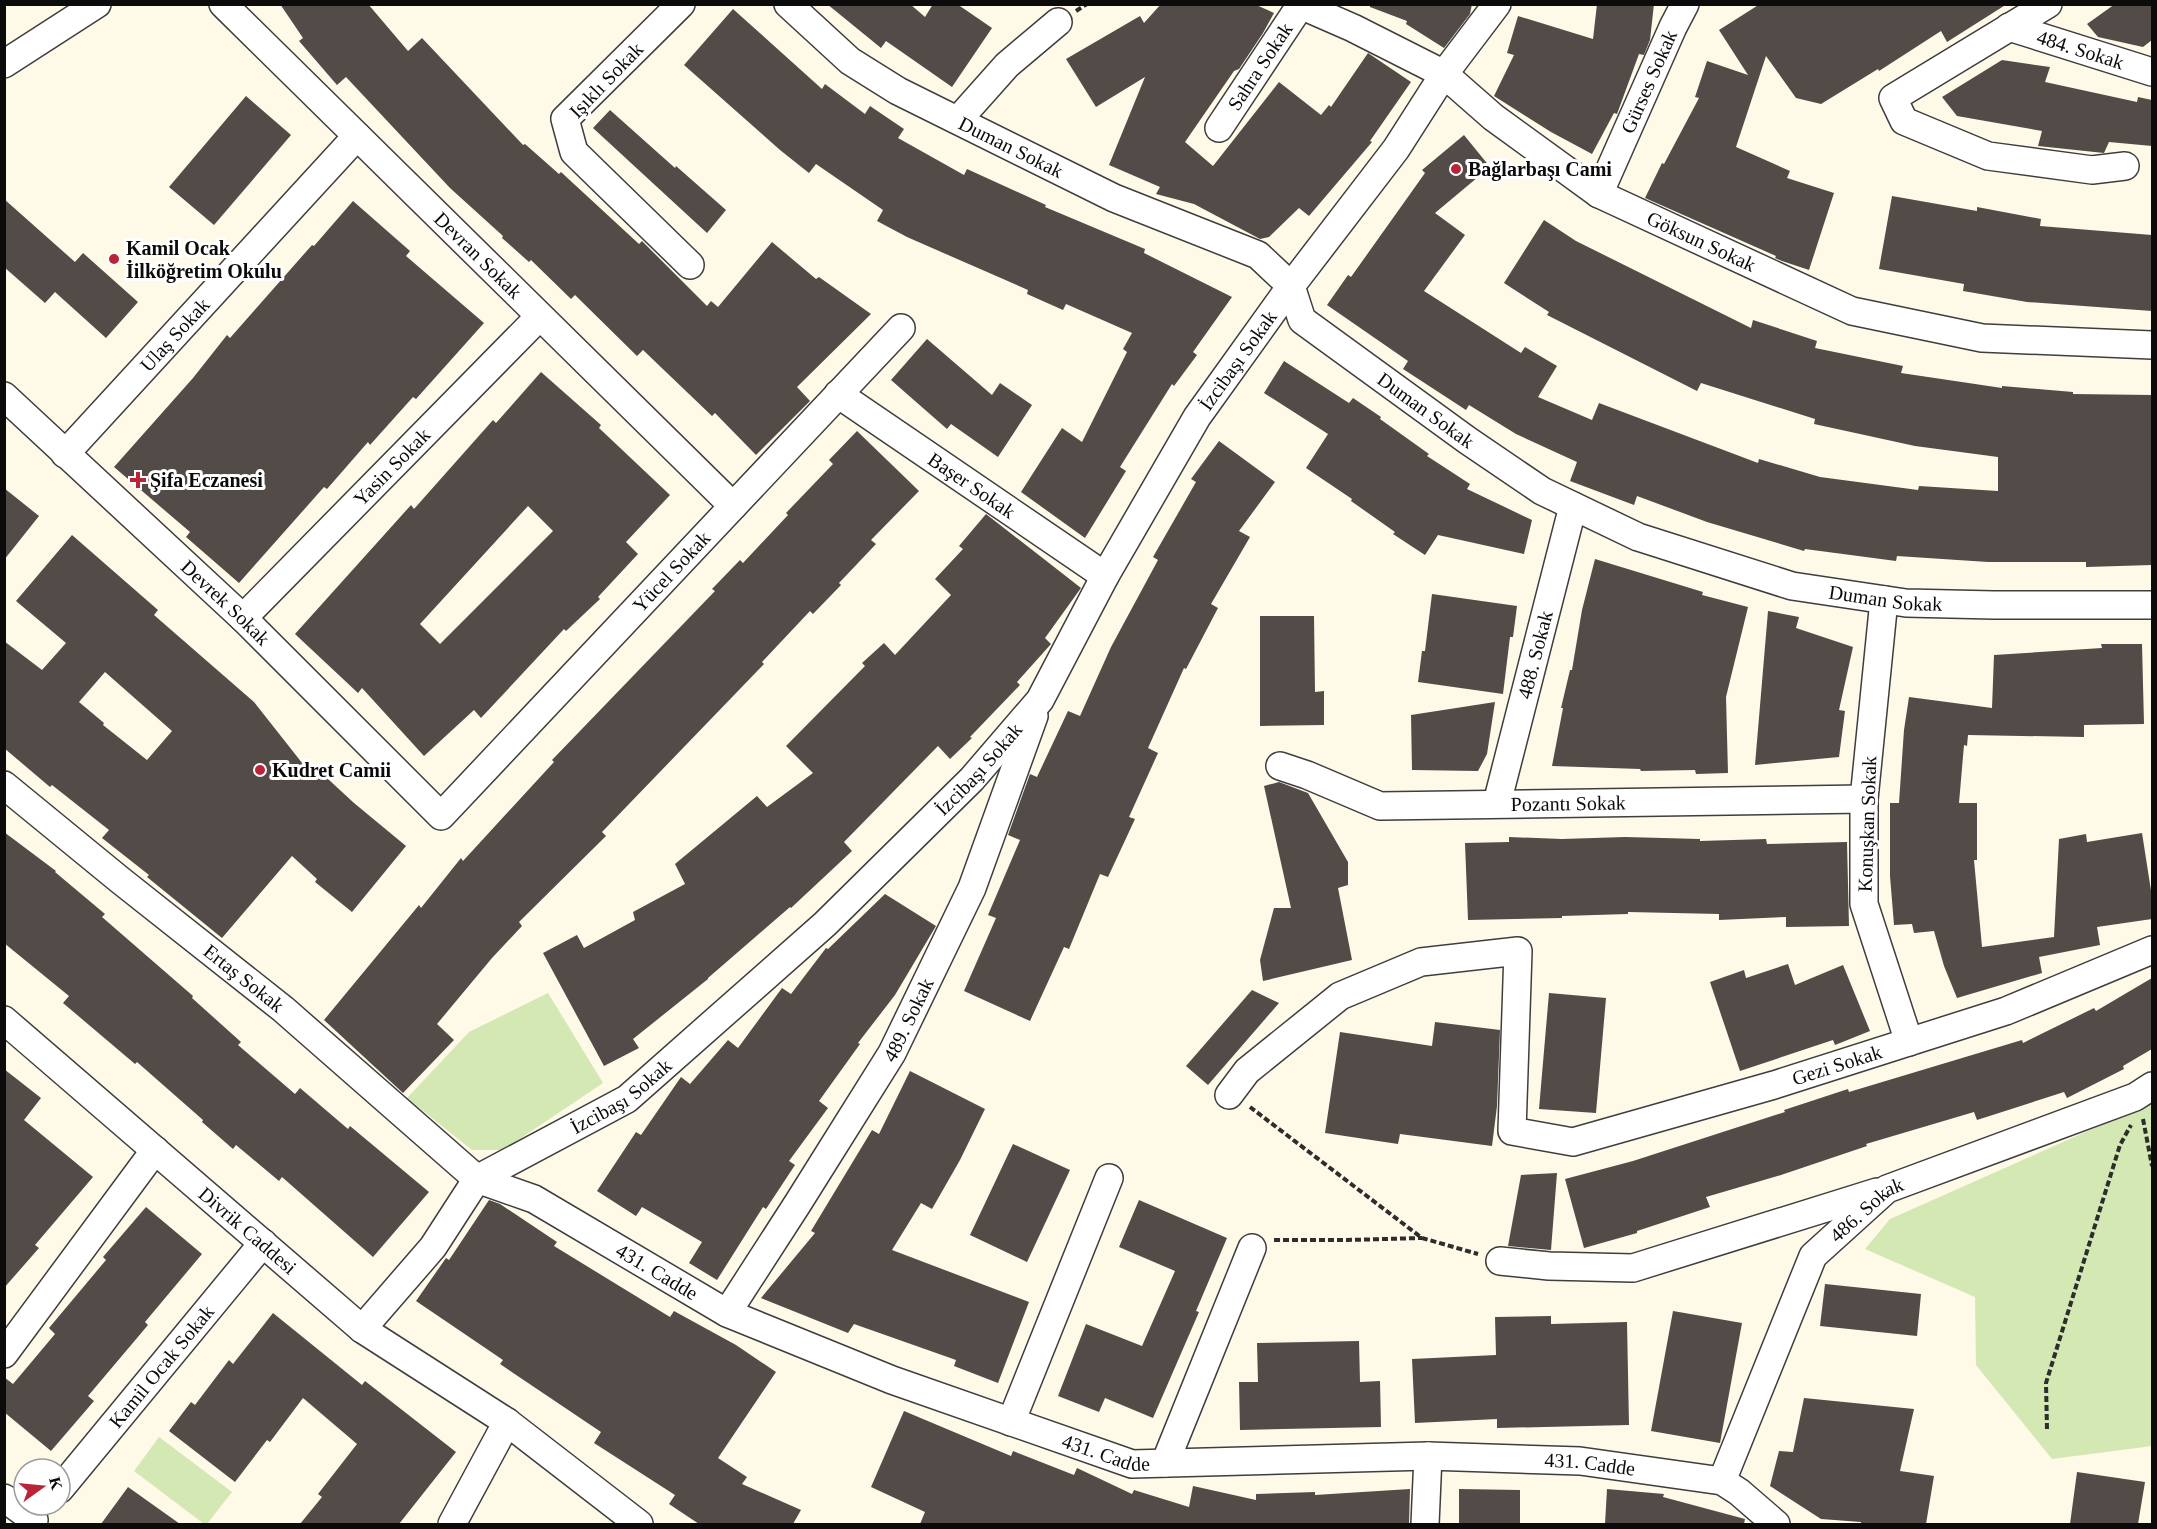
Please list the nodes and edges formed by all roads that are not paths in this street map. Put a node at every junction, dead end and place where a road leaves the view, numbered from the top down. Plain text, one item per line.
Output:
1 (98, 4) edge
2 (224, 4) edge
3 (681, 4) edge
4 (788, 4) edge
5 (1497, 4) edge
6 (1704, 4) edge
7 (2048, 4) edge
8 (1299, 5) edge
9 (1679, 12) edge
10 (1058, 22) dead end
11 (2008, 27) junction
12 (4, 64) edge
13 (2152, 72) edge
14 (1444, 74) junction
15 (958, 120) junction
16 (1219, 128) dead end
17 (357, 136) junction
18 (2125, 166) dead end
19 (1599, 194) junction
20 (690, 265) dead end
21 (1291, 286) junction
22 (539, 318) junction
23 (901, 328) dead end
24 (2152, 345) edge
25 (838, 394) junction
26 (4, 396) edge
27 (65, 454) junction
28 (733, 506) junction
29 (1573, 506) junction
30 (1105, 576) junction
31 (1884, 600) junction
32 (2152, 605) edge
33 (243, 618) junction
34 (1040, 700) junction
35 (1280, 766) dead end
36 (4, 785) edge
37 (1864, 799) junction
38 (1497, 803) junction
39 (441, 816) joint
40 (2152, 950) edge
41 (4, 1020) edge
42 (1909, 1042) junction
43 (1229, 1095) road end
44 (2149, 1099) edge
45 (155, 1150) junction
46 (1109, 1178) dead end
47 (477, 1179) junction
48 (1887, 1189) junction
49 (263, 1243) junction
50 (1252, 1248) road end
51 (1500, 1261) road end
52 (727, 1313) junction
53 (362, 1329) junction
54 (4, 1354) edge
55 (507, 1422) junction
56 (1011, 1422) junction
57 (1428, 1456) junction
58 (1165, 1463) junction
59 (72, 1474) edge
60 (1722, 1481) junction
61 (452, 1524) edge
62 (639, 1524) edge
63 (1425, 1524) edge
64 (1776, 1524) edge

1 - 12 street
2 - 17 street, Devran Sokak
3 - 20 street, Işıklı Sokak
4 - 15 street, Duman Sokak
5 - 14 street, İzcibaşı Sokak
6 - 9 street
7 - 11 street
8 - 14 street, Göksun Sokak
8 - 16 street, Sahra Sokak
9 - 19 street, Gürses Sokak
10 - 15 street
11 - 13 street, 484. Sokak
11 - 18 street
14 - 19 street, Göksun Sokak
14 - 21 street, İzcibaşı Sokak
15 - 21 street, Duman Sokak
17 - 22 street, Devran Sokak
17 - 27 street, Ulaş Sokak
19 - 24 street, Göksun Sokak
21 - 29 street, Duman Sokak
21 - 30 street, İzcibaşı Sokak
22 - 28 street, Devran Sokak
22 - 33 street, Yasin Sokak
23 - 25 street, Yücel Sokak
25 - 28 street, Yücel Sokak
25 - 30 street, Başer Sokak
26 - 27 street, Devrek Sokak
27 - 33 street, Devrek Sokak
28 - 39 street, Yücel Sokak
29 - 31 street, Duman Sokak
29 - 38 street, 488. Sokak
30 - 34 street, İzcibaşı Sokak
31 - 32 street, Duman Sokak
31 - 37 street, Konuşkan Sokak
33 - 39 street, Devrek Sokak
34 - 47 street, İzcibaşı Sokak
34 - 52 street, 489. Sokak
35 - 38 street, Pozantı Sokak
36 - 47 street, Ertaş Sokak
37 - 38 street, Pozantı Sokak
37 - 42 street, Konuşkan Sokak
40 - 42 street, Gezi Sokak
41 - 45 street, Divrik Caddesi
42 - 43 street, Gezi Sokak
44 - 48 street, 486. Sokak
45 - 49 street, Divrik Caddesi
45 - 54 street
46 - 56 street
47 - 52 street, 431. Cadde
47 - 53 street, İzcibaşı Sokak
48 - 51 street
48 - 60 street, 486. Sokak
49 - 53 street, Divrik Caddesi
49 - 59 street, Kamil Ocak Sokak
50 - 58 street
52 - 56 street, 431. Cadde
53 - 55 street, Divrik Caddesi
55 - 61 street
55 - 62 street, Divrik Caddesi
56 - 58 street, 431. Cadde
57 - 58 street, 431. Cadde
57 - 60 street, 431. Cadde
57 - 63 street
60 - 64 street, 431. Cadde

